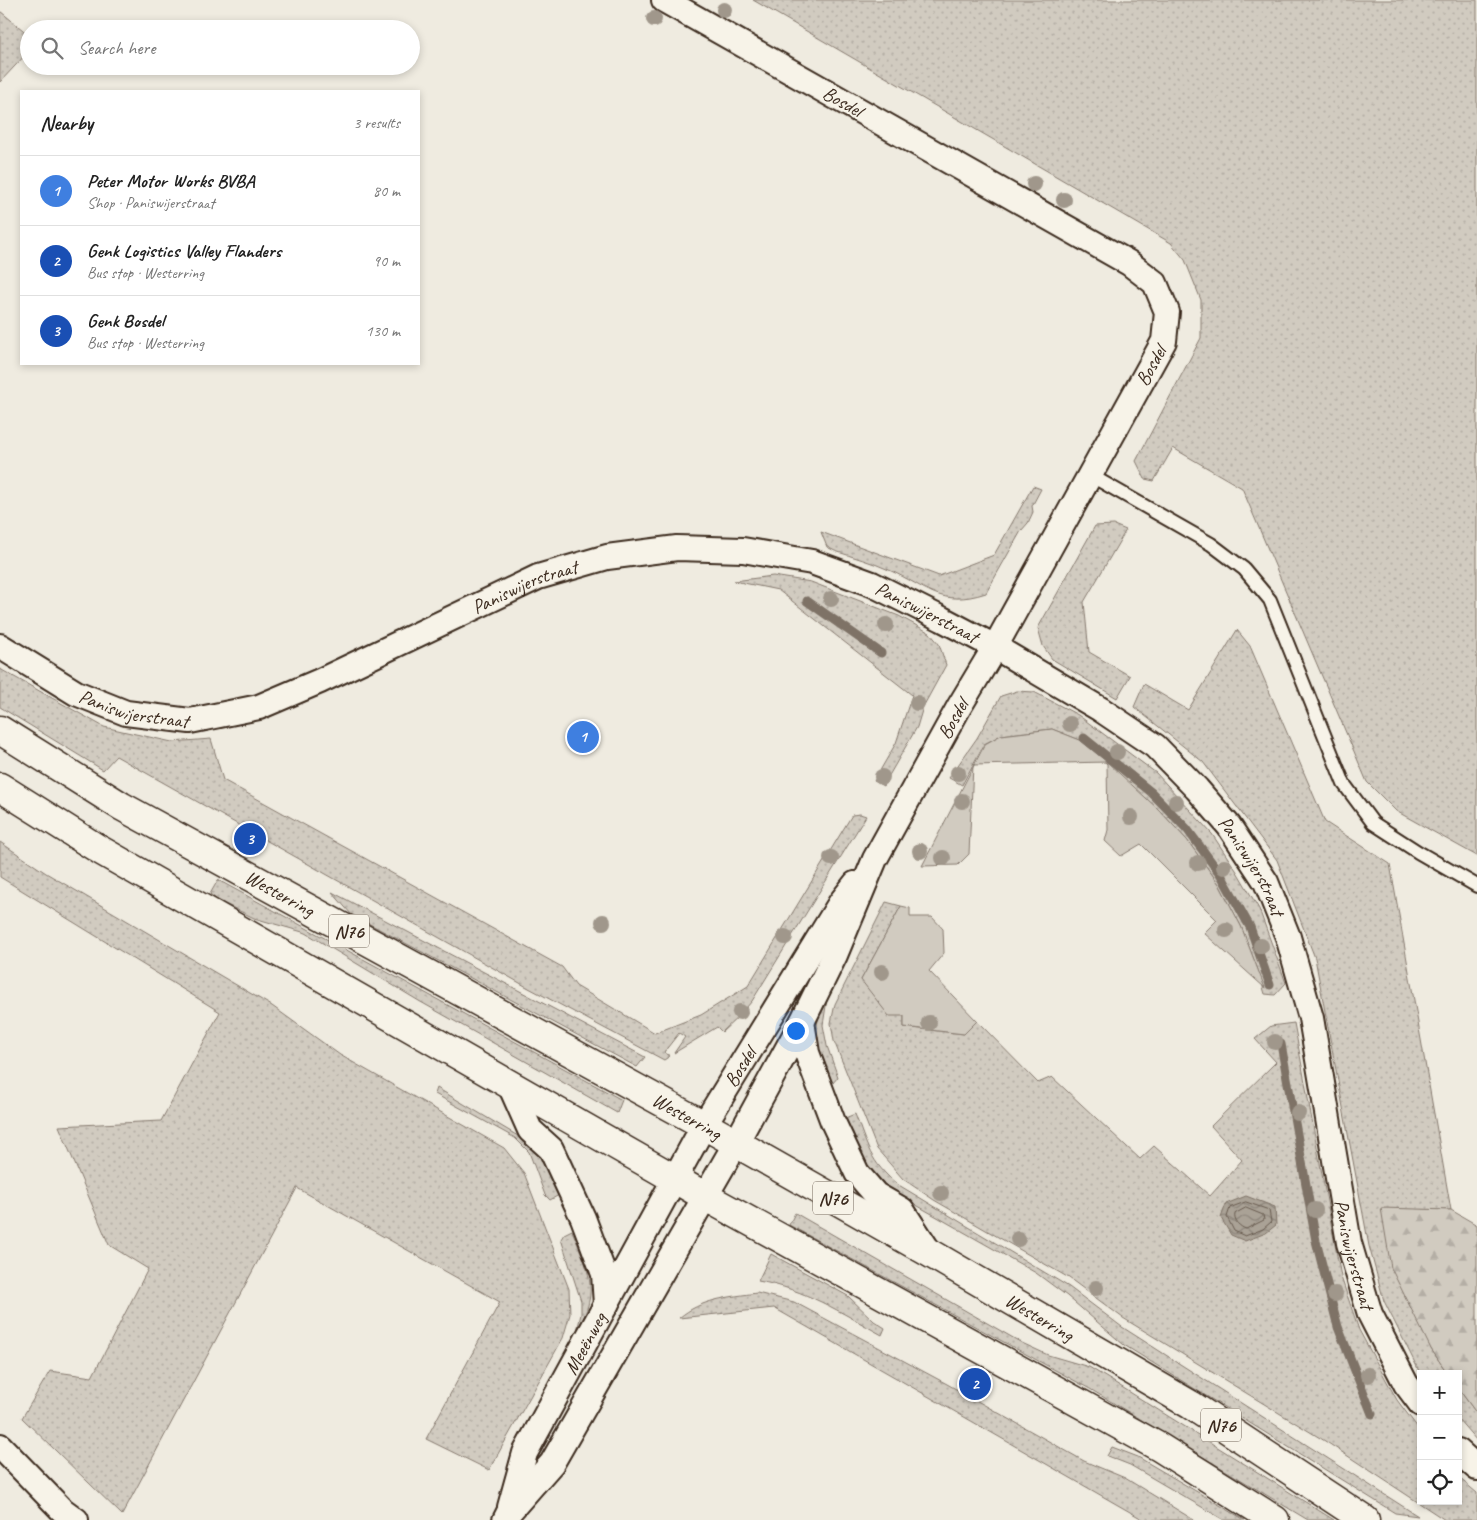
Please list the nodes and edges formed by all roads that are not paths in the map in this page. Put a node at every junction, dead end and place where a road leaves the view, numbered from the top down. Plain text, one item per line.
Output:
1 (664, 0) edge
2 (1090, 475) junction
3 (0, 646) edge
4 (995, 647) junction
5 (0, 730) edge
6 (0, 787) edge
7 (875, 859) junction
8 (1477, 886) edge
9 (802, 1022) junction
10 (510, 1085) junction
11 (704, 1125) junction
12 (736, 1143) junction
13 (675, 1178) junction
14 (706, 1197) junction
15 (930, 1253) junction
16 (606, 1305) junction
17 (1417, 1399) edge
18 (0, 1446) edge
19 (1462, 1455) edge
20 (1477, 1468) edge
21 (507, 1516) edge
22 (76, 1520) edge
23 (1275, 1520) edge
24 (1365, 1520) edge

1 - 2 street, Bosdel
2 - 4 street, Bosdel
2 - 8 lane
3 - 4 street, Paniswijerstraat
4 - 7 street, Bosdel
4 - 17 street, Paniswijerstraat
5 - 11 main road, Westerring / N76
6 - 10 main road, N76
7 - 9 street, Bosdel
7 - 11 street, Bosdel
9 - 12 street, Bosdel
9 - 15 street
10 - 13 main road, N76
10 - 16 street
11 - 12 main road, Westerring / N76
11 - 13 street, Bosdel
12 - 14 street, Bosdel
12 - 15 main road, Westerring / N76
13 - 14 main road, N76
13 - 16 street, Meeënweg
14 - 21 street, Meeënweg
14 - 23 main road, N76
15 - 24 main road, Westerring / N76
16 - 21 street, Meeënweg
18 - 22 street
19 - 20 street

